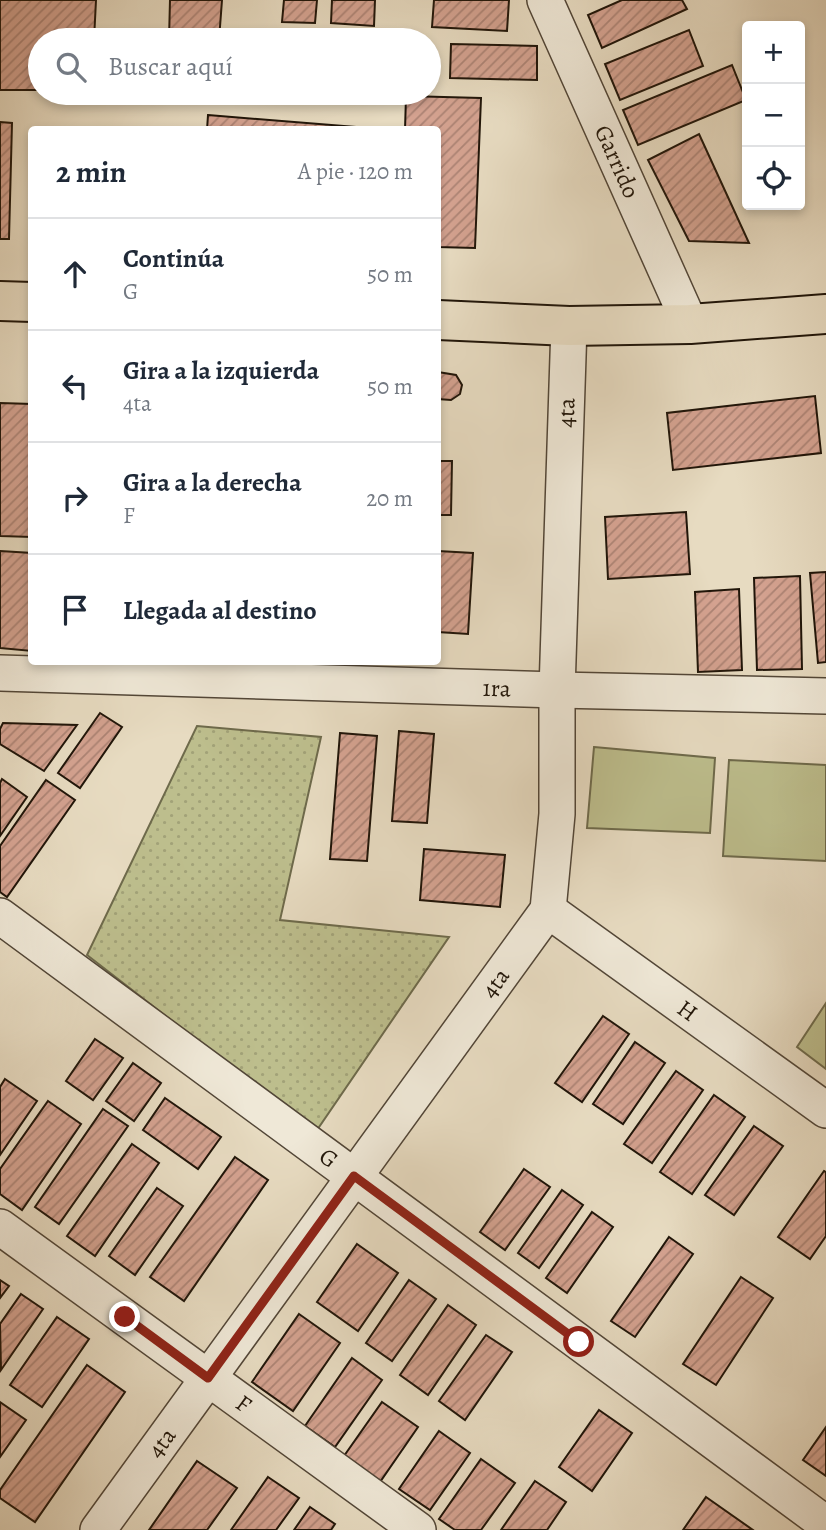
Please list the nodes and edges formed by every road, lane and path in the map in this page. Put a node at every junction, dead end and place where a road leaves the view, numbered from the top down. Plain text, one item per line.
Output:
1 (545, 0) edge
2 (0, 301) edge
3 (28, 302) edge
4 (826, 314) edge
5 (441, 320) edge
6 (690, 324) junction
7 (569, 326) junction
8 (0, 673) edge
9 (557, 690) junction
10 (826, 696) edge
11 (548, 910) junction
12 (0, 916) edge
13 (826, 1110) edge
14 (354, 1176) junction
15 (0, 1227) edge
16 (208, 1378) junction
17 (826, 1524) edge
18 (98, 1530) edge
19 (418, 1530) edge

1 - 6 street, Garrido
2 - 3 main road
4 - 6 main road
5 - 7 main road
6 - 7 main road
7 - 9 street, 4ta
8 - 9 street, 1ra
9 - 10 street, 1ra
9 - 11 street, 4ta
11 - 13 street, H
11 - 14 street, 4ta
12 - 14 street, G
14 - 16 street, 4ta
14 - 17 street, G
15 - 16 street, F
16 - 18 street, 4ta
16 - 19 street, F

